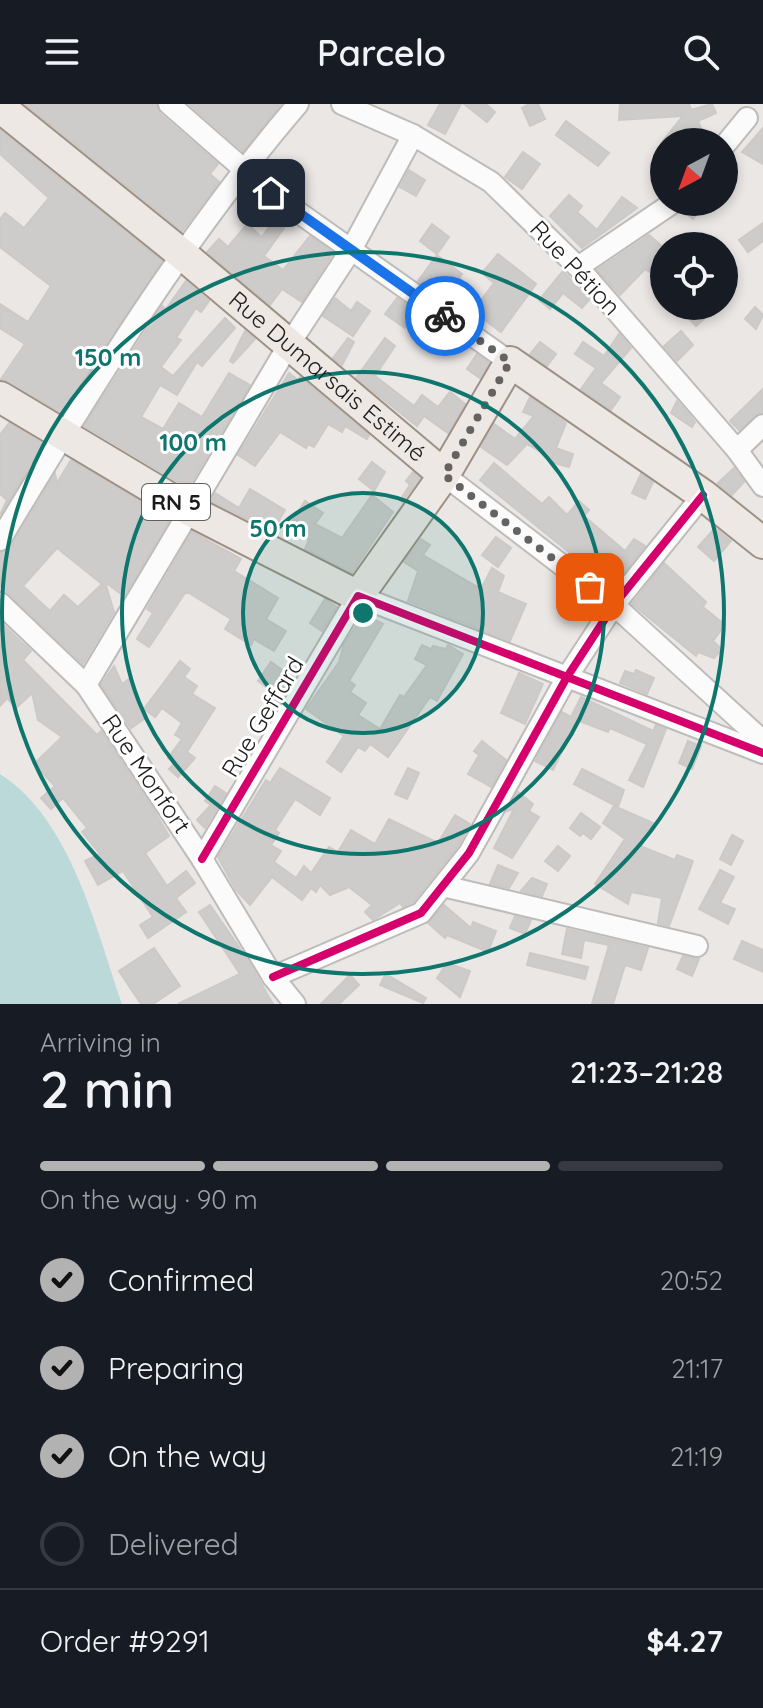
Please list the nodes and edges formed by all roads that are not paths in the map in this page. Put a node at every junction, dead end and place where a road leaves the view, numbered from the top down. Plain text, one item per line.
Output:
1 (169, 104) edge
2 (298, 104) edge
3 (342, 104) edge
4 (0, 107) edge
5 (751, 111) edge
6 (738, 128) edge
7 (413, 135) junction
8 (244, 167) junction
9 (653, 216) edge
10 (351, 250) junction
11 (183, 255) junction
12 (578, 267) junction
13 (288, 346) junction
14 (510, 362) junction
15 (0, 397) edge
16 (763, 425) edge
17 (63, 434) junction
18 (737, 450) junction
19 (444, 475) junction
20 (763, 486) edge
21 (703, 495) junction
22 (191, 511) junction
23 (0, 540) edge
24 (763, 543) edge
25 (358, 596) junction
26 (0, 603) edge
27 (614, 605) junction
28 (567, 677) junction
29 (86, 685) junction
30 (763, 741) edge
31 (763, 753) edge
32 (202, 859) junction
33 (443, 886) junction
34 (697, 946) dead end
35 (273, 977) junction
36 (295, 1004) edge

1 - 8 street
2 - 8 street
3 - 7 street, Rue Pétion
4 - 11 main road, Rue Dumarsais Estimé
5 - 6 street
7 - 10 street
7 - 12 street, Rue Pétion
8 - 10 street
8 - 11 street
9 - 12 street
10 - 13 street
10 - 14 street
11 - 13 main road, Rue Dumarsais Estimé
11 - 17 street
12 - 18 street, Rue Pétion
13 - 19 main road, Rue Dumarsais Estimé
13 - 22 street
14 - 19 main road, Rue Geffard
14 - 21 main road
15 - 17 main road, RN 5
16 - 18 street
17 - 22 main road, RN 5
17 - 23 street
18 - 20 street, Rue Pétion
19 - 25 main road, Rue Geffard
19 - 27 street, Rue Dumarsais Estimé
21 - 24 main road
21 - 27 street
22 - 25 main road, RN 5
22 - 29 street
25 - 28 street, RN 5
25 - 32 street, Rue Geffard
26 - 29 street, Rue Monfort
27 - 28 street
27 - 30 street, Rue Dumarsais Estimé
28 - 31 street, RN 5
28 - 33 street
29 - 32 street, Rue Monfort
32 - 35 street, Rue Monfort
33 - 34 street
33 - 35 street
35 - 36 street, Rue Monfort

